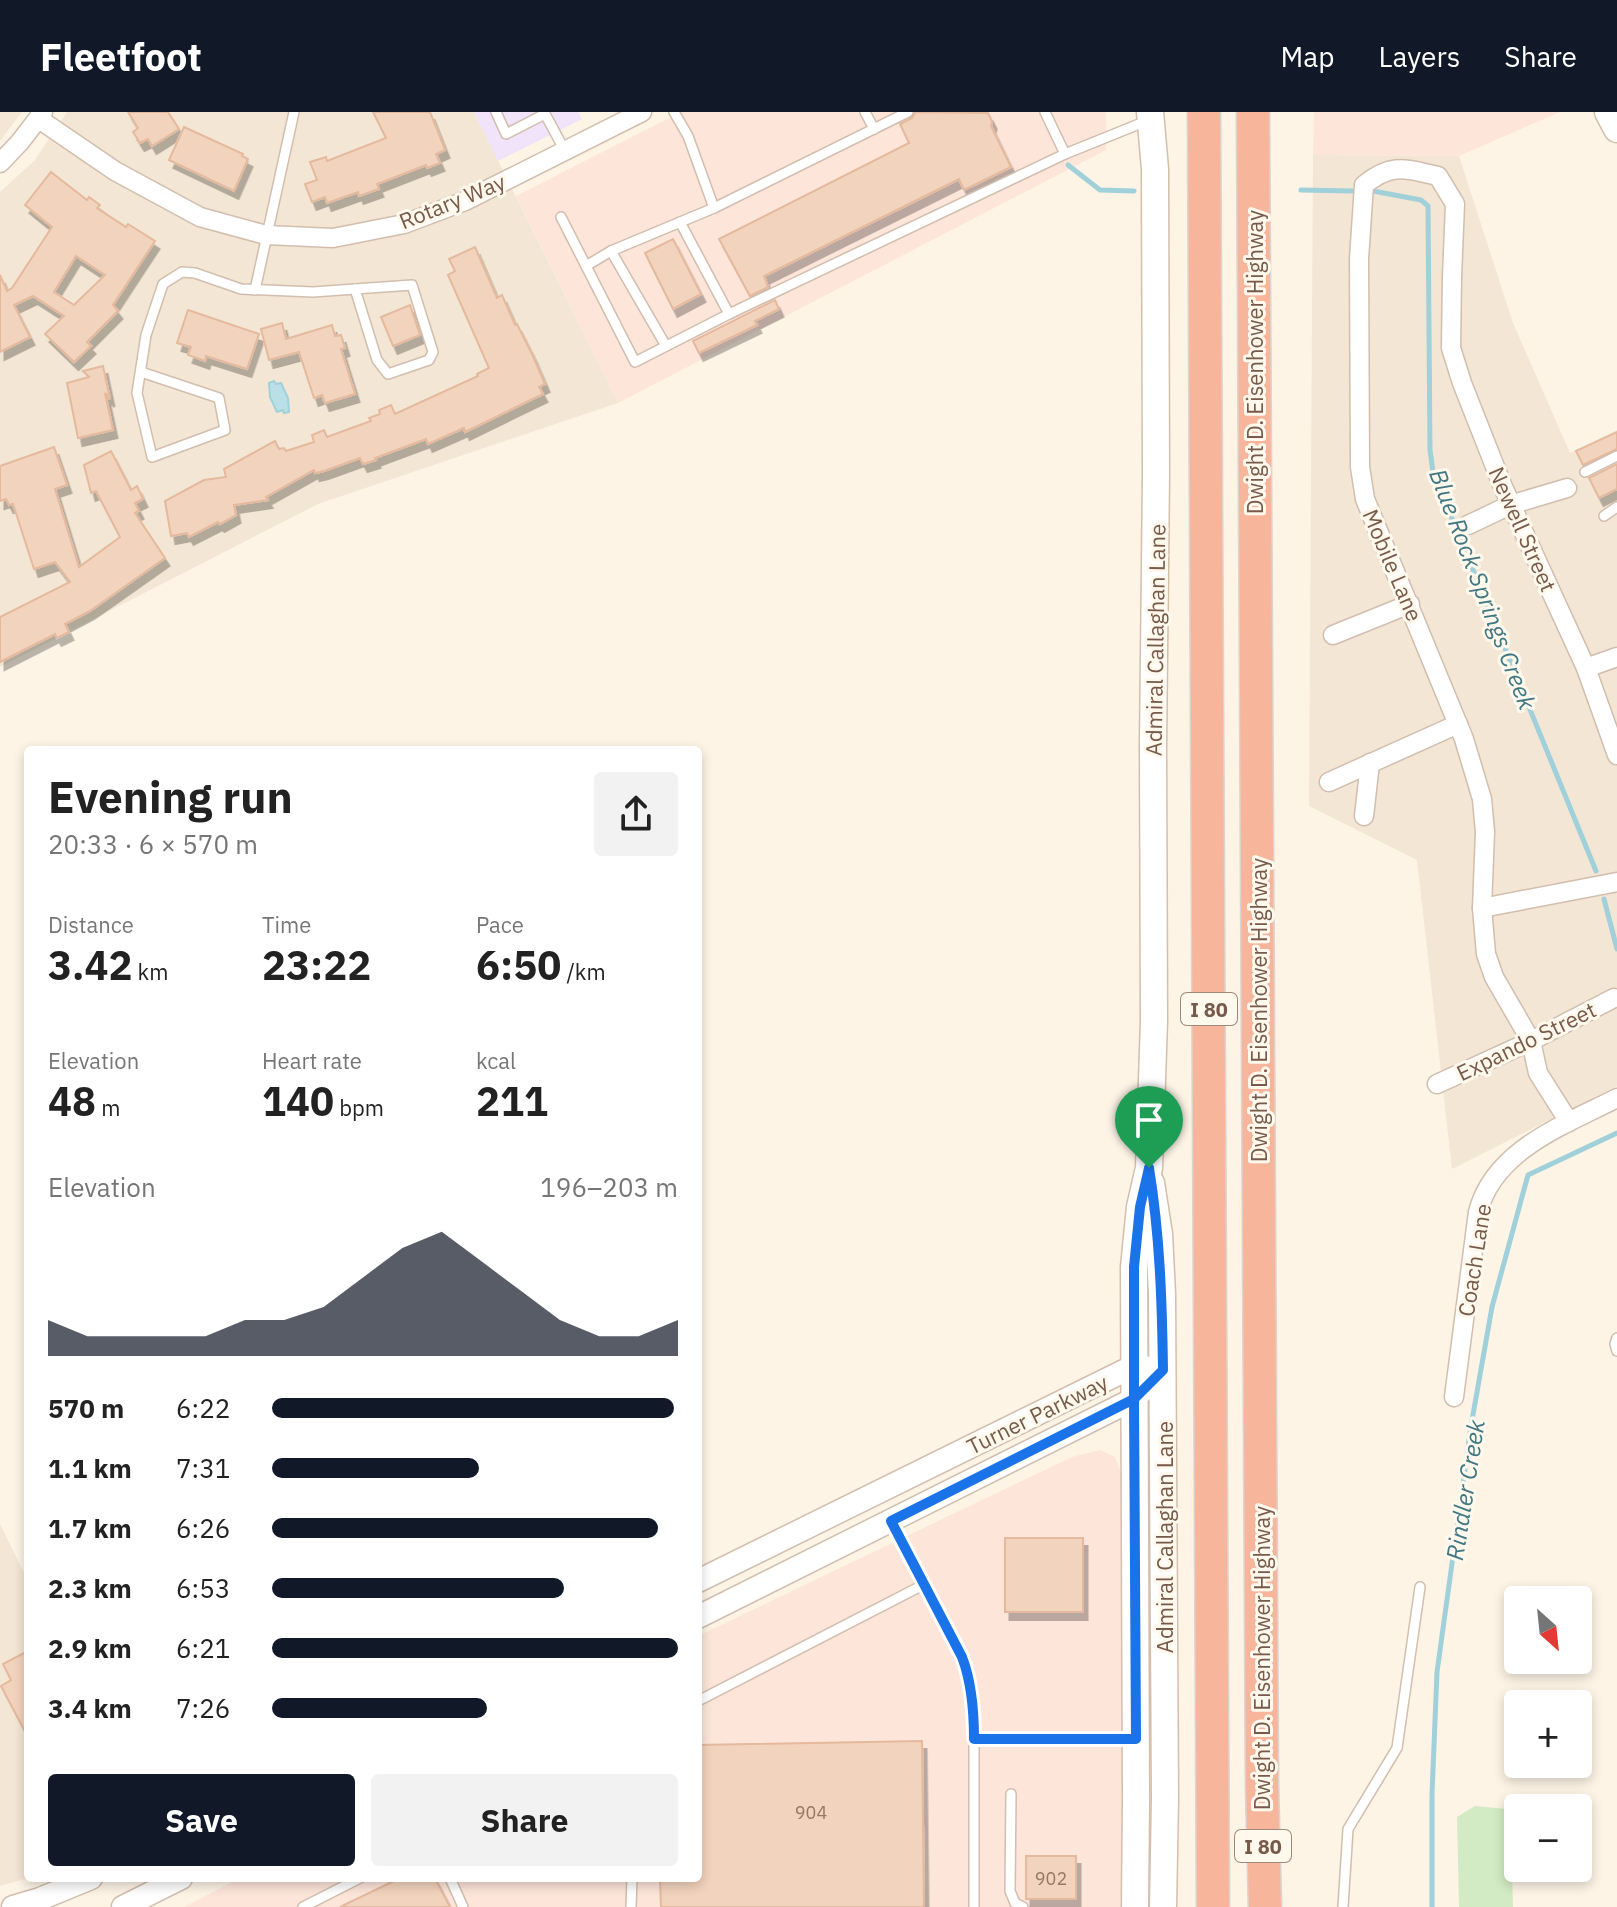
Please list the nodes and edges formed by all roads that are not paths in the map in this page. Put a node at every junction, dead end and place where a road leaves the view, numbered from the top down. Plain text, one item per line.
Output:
1 (294, 112) edge
2 (496, 112) edge
3 (642, 112) edge
4 (674, 112) edge
5 (865, 112) edge
6 (908, 112) edge
7 (1045, 112) edge
8 (1204, 112) edge
9 (1253, 112) edge
10 (1608, 112) edge
11 (545, 113) edge
12 (41, 116) edge
13 (1150, 116) edge
14 (874, 129) junction
15 (1617, 129) edge
16 (565, 151) junction
17 (1065, 154) junction
18 (0, 163) edge
19 (714, 208) junction
20 (561, 217) dead end
21 (680, 222) junction
22 (266, 235) junction
23 (611, 251) junction
24 (586, 266) junction
25 (355, 289) junction
26 (255, 290) junction
27 (1451, 299) joint
28 (729, 314) junction
29 (666, 346) junction
30 (141, 372) junction
31 (1617, 456) edge
32 (1585, 472) dead end
33 (1567, 488) dead end
34 (1510, 505) junction
35 (1617, 507) edge
36 (1604, 516) dead end
37 (1468, 525) dead end
38 (1410, 604) junction
39 (1333, 635) dead end
40 (1617, 657) edge
41 (1586, 668) junction
42 (1458, 724) junction
43 (1617, 755) edge
44 (1370, 763) junction
45 (1329, 782) dead end
46 (1364, 816) dead end
47 (1617, 882) edge
48 (1482, 908) junction
49 (1614, 998) dead end
50 (1531, 1041) junction
51 (1437, 1084) dead end
52 (1617, 1098) edge
53 (1569, 1122) junction
54 (1149, 1168) junction
55 (1617, 1338) edge
56 (1617, 1351) edge
57 (1134, 1366) junction
58 (1163, 1370) junction
59 (1454, 1397) dead end
60 (1134, 1399) junction
61 (891, 1521) junction
62 (702, 1579) edge
63 (923, 1585) junction
64 (1420, 1587) dead end
65 (702, 1615) edge
66 (702, 1699) edge
67 (974, 1739) junction
68 (1136, 1739) junction
69 (1011, 1794) dead end
70 (81, 1882) edge
71 (173, 1882) edge
72 (352, 1882) edge
73 (452, 1882) edge
74 (632, 1882) edge
75 (13, 1907) edge
76 (123, 1907) edge
77 (303, 1907) edge
78 (463, 1907) edge
79 (631, 1907) edge
80 (974, 1907) edge
81 (1023, 1907) edge
82 (1135, 1907) edge
83 (1163, 1907) edge
84 (1213, 1907) edge
85 (1265, 1907) edge
86 (1343, 1907) edge

1 - 22 lane
2 - 11 lane
3 - 16 street, Rotary Way
4 - 19 lane
5 - 14 lane
6 - 14 lane
7 - 17 lane
8 - 84 highway, I 80
9 - 85 highway, Dwight D. Eisenhower Highway / I 80
10 - 15 main road
11 - 16 lane
12 - 18 street
12 - 22 street, Rotary Way
13 - 17 lane
13 - 54 main road, Admiral Callaghan Lane
14 - 19 lane
16 - 22 street, Rotary Way
17 - 28 lane
19 - 21 lane
20 - 24 lane
21 - 23 lane
21 - 28 lane
22 - 26 lane
23 - 24 lane
23 - 29 lane
24 - 29 lane
25 - 25 lane
25 - 26 lane
26 - 30 lane
27 - 34 street, Newell Street
27 - 38 street, Mobile Lane
28 - 29 lane
30 - 30 lane
31 - 32 lane
33 - 34 street
34 - 37 street
34 - 41 street, Newell Street
35 - 36 lane
38 - 39 street
38 - 42 street, Mobile Lane
40 - 41 street
41 - 43 street, Newell Street
42 - 44 street
42 - 48 street, Mobile Lane
44 - 45 street
44 - 46 street
47 - 48 street
48 - 50 street, Mobile Lane
49 - 50 street, Expando Street
50 - 51 street, Expando Street
50 - 53 street, Mobile Lane
52 - 53 street, Coach Lane
53 - 59 street, Coach Lane
54 - 57 main road, Admiral Callaghan Lane
54 - 58 main road, Admiral Callaghan Lane
55 - 56 lane
57 - 58 street, Turner Parkway
57 - 60 main road, Admiral Callaghan Lane
57 - 62 street, Turner Parkway
58 - 60 street, Turner Parkway
58 - 83 main road, Admiral Callaghan Lane
60 - 61 street, Turner Parkway
60 - 68 main road, Admiral Callaghan Lane
61 - 63 lane
61 - 65 street, Turner Parkway
63 - 66 lane
63 - 67 lane
64 - 86 lane
67 - 68 lane
67 - 80 lane
68 - 82 main road, Admiral Callaghan Lane
69 - 81 lane
70 - 75 street
71 - 76 street
72 - 77 lane
73 - 78 lane
74 - 79 lane

